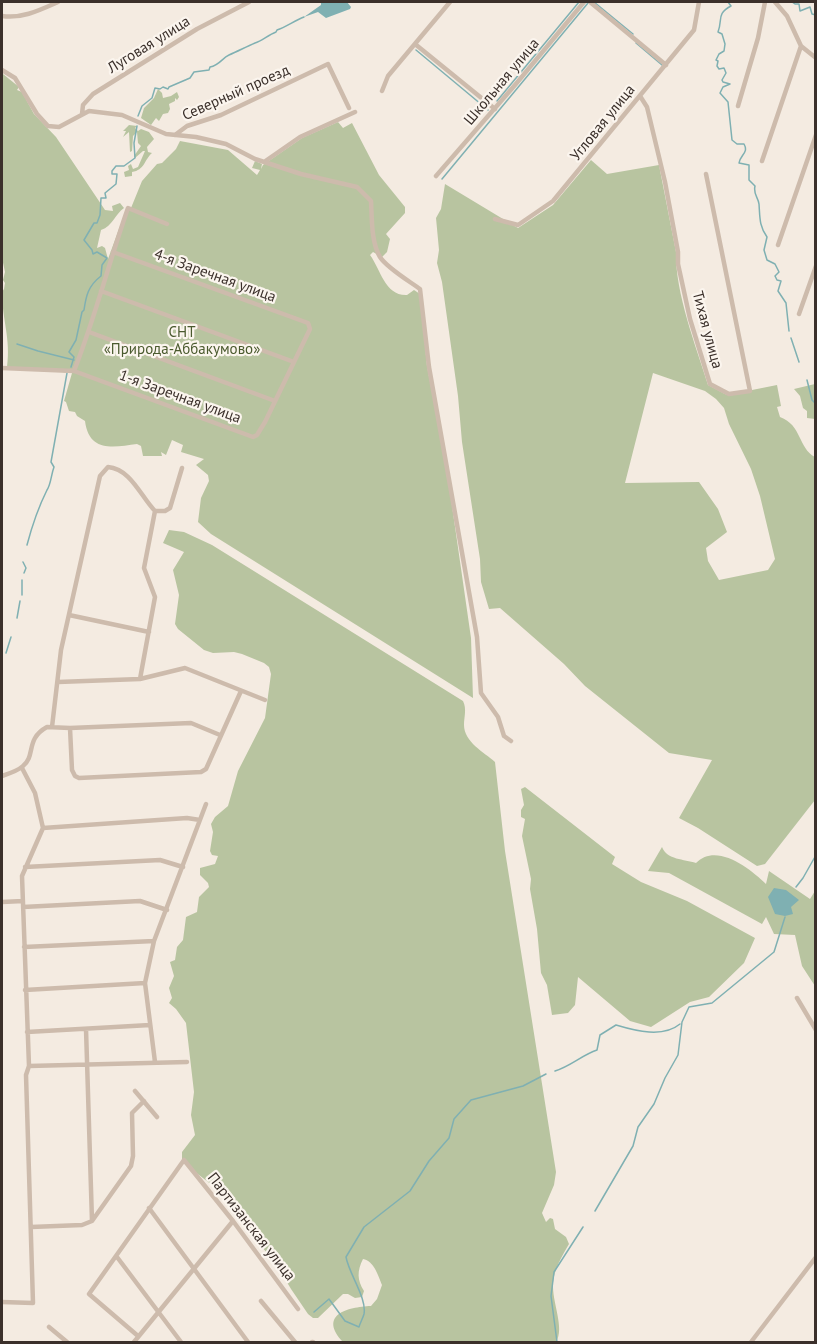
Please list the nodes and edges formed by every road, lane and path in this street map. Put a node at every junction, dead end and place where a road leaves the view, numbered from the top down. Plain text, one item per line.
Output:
1 (58, 2) edge
2 (249, 2) edge
3 (450, 2) edge
4 (584, 2) edge
5 (590, 2) edge
6 (699, 2) edge
7 (765, 2) edge
8 (775, 2) edge
9 (2, 16) edge
10 (415, 44) junction
11 (801, 46) junction
12 (816, 58) edge
13 (666, 65) junction
14 (2, 70) edge
15 (382, 91) dead end
16 (640, 96) junction
17 (738, 106) dead end
18 (349, 108) dead end
19 (495, 109) junction
20 (355, 112) dead end
21 (82, 114) junction
22 (175, 135) junction
23 (816, 135) edge
24 (762, 160) dead end
25 (264, 162) junction
26 (706, 174) dead end
27 (436, 176) dead end
28 (495, 219) dead end
29 (167, 224) dead end
30 (778, 245) dead end
31 (113, 252) junction
32 (816, 266) edge
33 (101, 291) junction
34 (799, 314) dead end
35 (89, 332) junction
36 (294, 362) junction
37 (2, 368) edge
38 (74, 371) junction
39 (275, 401) junction
40 (182, 468) dead end
41 (155, 511) junction
42 (69, 615) junction
43 (149, 632) junction
44 (140, 679) junction
45 (58, 682) junction
46 (241, 691) junction
47 (266, 700) dead end
48 (52, 727) junction
49 (70, 728) junction
50 (220, 735) junction
51 (511, 741) dead end
52 (22, 768) junction
53 (2, 776) edge
54 (206, 804) dead end
55 (200, 820) junction
56 (43, 828) junction
57 (25, 867) junction
58 (183, 867) junction
59 (2, 902) edge
60 (23, 904) junction
61 (167, 910) junction
62 (154, 941) junction
63 (24, 947) junction
64 (144, 983) junction
65 (25, 990) junction
66 (797, 998) dead end
67 (150, 1025) junction
68 (86, 1029) junction
69 (816, 1030) edge
70 (27, 1032) junction
71 (155, 1062) junction
72 (187, 1062) dead end
73 (87, 1065) junction
74 (29, 1066) junction
75 (135, 1090) dead end
76 (144, 1101) junction
77 (157, 1117) dead end
78 (149, 1208) junction
79 (92, 1221) junction
80 (233, 1221) junction
81 (32, 1227) junction
82 (117, 1257) junction
83 (816, 1257) edge
84 (194, 1268) junction
85 (261, 1301) dead end
86 (2, 1302) edge
87 (298, 1309) dead end
88 (159, 1312) junction
89 (49, 1327) dead end
90 (138, 1336) junction
91 (67, 1342) edge
92 (134, 1342) edge
93 (181, 1342) edge
94 (248, 1342) edge
95 (294, 1342) edge
96 (751, 1342) edge

1 - 9 street
2 - 21 street, Луговая улица
3 - 10 street
4 - 19 street, Школьная улица
5 - 13 street
6 - 13 street, Угловая улица
7 - 17 street
8 - 11 street
10 - 15 street
10 - 19 street
11 - 12 street
11 - 24 street
13 - 16 street, Угловая улица
14 - 21 street
16 - 26 street, Тихая улица
16 - 28 street, Угловая улица
18 - 22 street, Северный проезд
19 - 27 street, Школьная улица
20 - 25 street
21 - 22 street
22 - 25 street
23 - 30 street
25 - 51 street
29 - 31 street
31 - 33 street
31 - 36 street, 4-я Заречная улица
32 - 34 street
33 - 35 street
33 - 36 street
35 - 38 street
35 - 39 street
36 - 39 street
37 - 38 street, 1-я Заречная улица
38 - 39 street, 1-я Заречная улица
40 - 41 street
41 - 42 street
41 - 43 street
42 - 43 street
42 - 45 street
43 - 44 street
44 - 45 street
44 - 46 street
45 - 48 street
46 - 47 street
46 - 50 street
48 - 49 street
48 - 52 street
49 - 50 street
49 - 50 street
52 - 53 street
52 - 56 street
54 - 55 street
55 - 56 street
55 - 58 street
56 - 57 street
57 - 58 street
57 - 60 street
58 - 61 street
59 - 60 street
60 - 61 street
60 - 63 street
61 - 62 street
62 - 63 street
62 - 64 street
63 - 65 street
64 - 65 street
64 - 67 street
65 - 70 street
66 - 69 street
67 - 68 street
67 - 71 street
68 - 70 street
68 - 73 street
70 - 74 street
71 - 72 street
71 - 73 street
73 - 74 street
73 - 79 street
74 - 81 street
75 - 76 street
76 - 77 street
76 - 79 street
78 - 80 street, Партизанская улица
78 - 82 street
78 - 84 street
79 - 81 street
80 - 84 street
80 - 87 street, Партизанская улица
81 - 86 street
82 - 88 street
82 - 90 street
83 - 96 street
84 - 88 street
84 - 94 street
85 - 95 street
88 - 90 street
88 - 93 street
89 - 91 street
90 - 92 street

